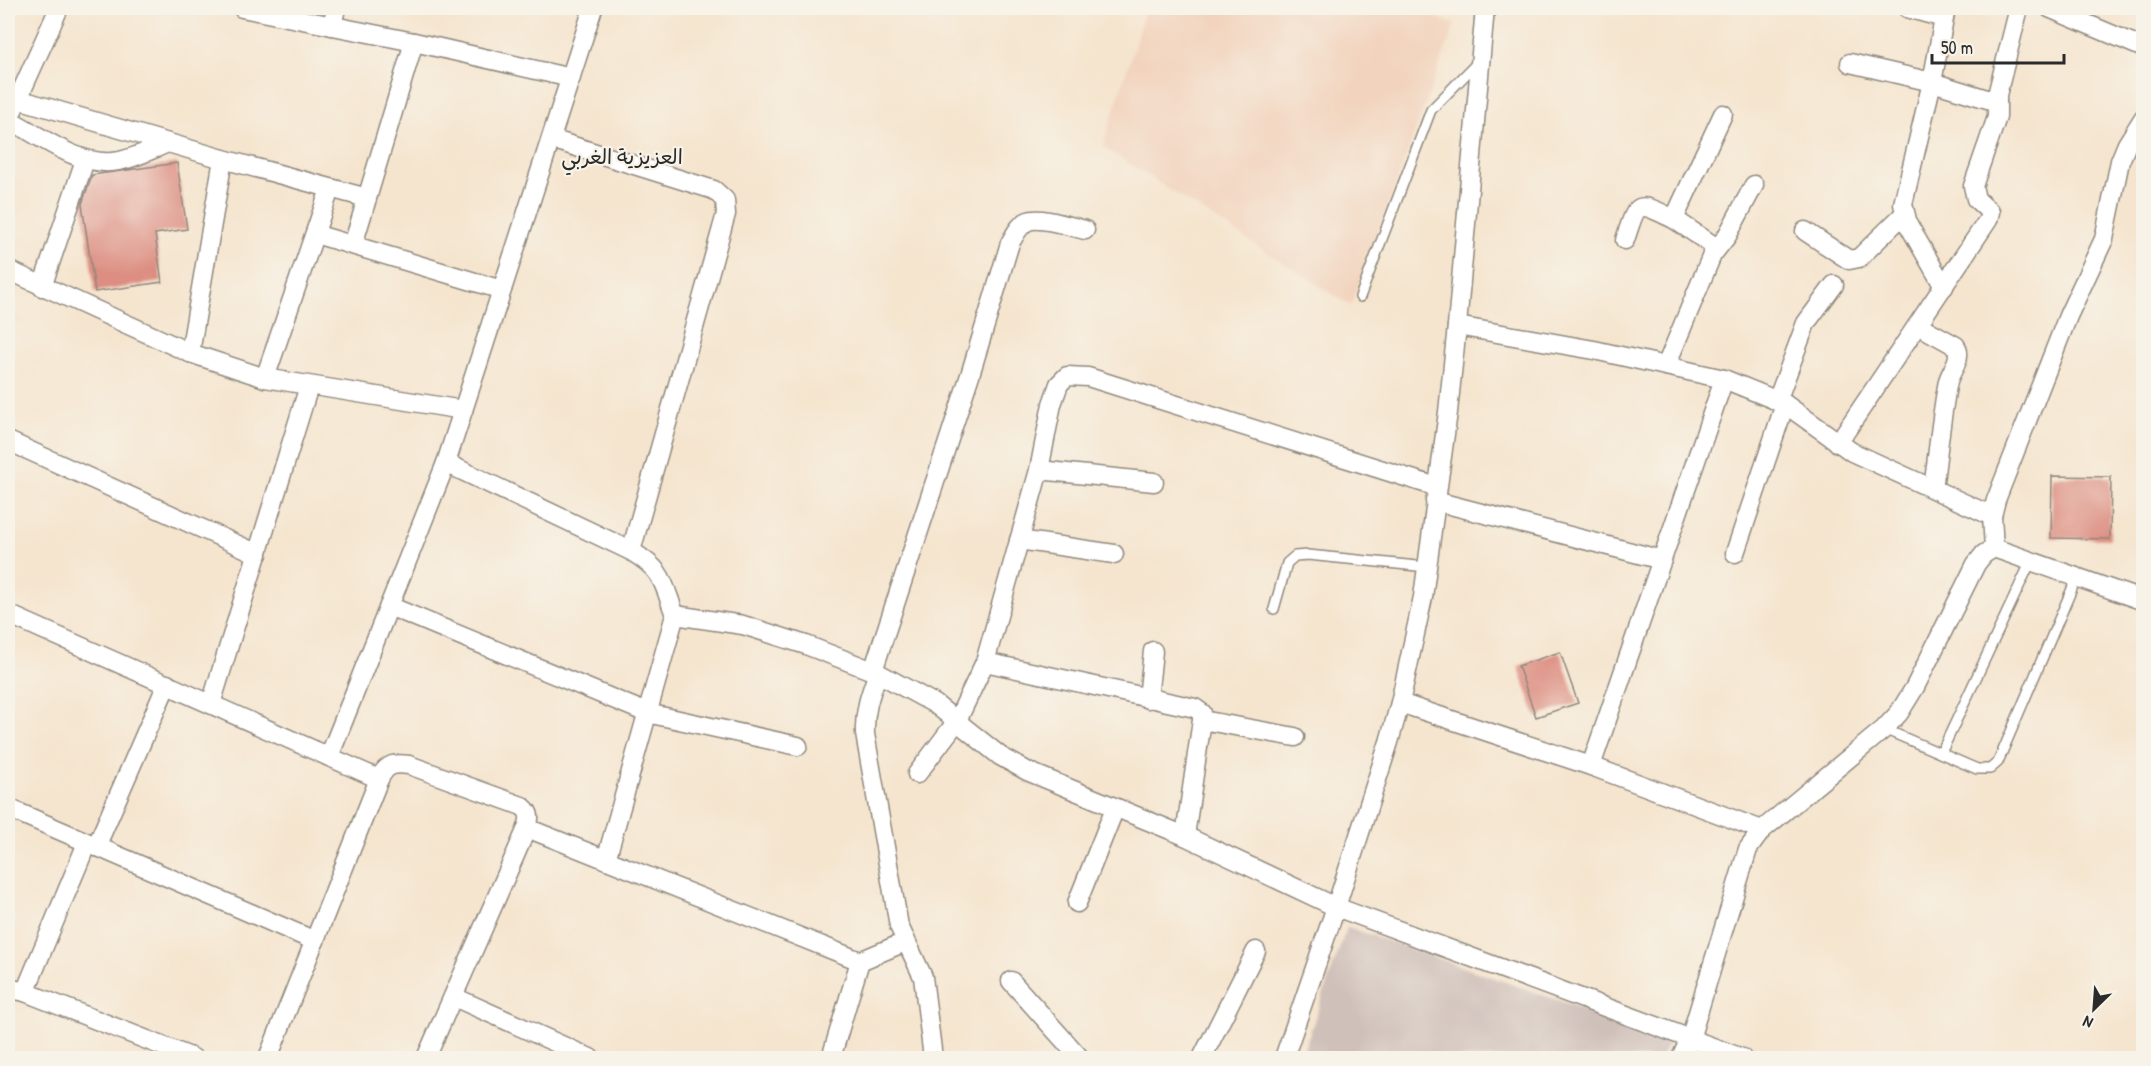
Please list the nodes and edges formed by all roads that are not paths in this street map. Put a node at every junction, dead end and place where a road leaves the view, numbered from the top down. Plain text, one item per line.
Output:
1 (59, 8) edge
2 (242, 8) edge
3 (336, 8) edge
4 (593, 8) edge
5 (1907, 8) edge
6 (2019, 8) edge
7 (2049, 8) edge
8 (1480, 10) edge
9 (1945, 13) edge
10 (332, 26) junction
11 (414, 42) junction
12 (2144, 48) edge
13 (1480, 60) junction
14 (1850, 63) dead end
15 (571, 78) junction
16 (1932, 82) junction
17 (18, 99) junction
18 (1996, 102) junction
19 (1724, 114) dead end
20 (2144, 117) edge
21 (8, 119) edge
22 (551, 139) junction
23 (168, 143) junction
24 (223, 159) junction
25 (85, 160) junction
26 (1754, 185) dead end
27 (330, 189) junction
28 (367, 198) junction
29 (1904, 214) junction
30 (1674, 219) junction
31 (1085, 230) dead end
32 (1805, 231) dead end
33 (315, 234) junction
34 (1625, 240) dead end
35 (353, 245) junction
36 (1717, 248) junction
37 (8, 270) edge
38 (1834, 285) dead end
39 (42, 287) junction
40 (1944, 287) junction
41 (502, 290) junction
42 (1359, 297) dead end
43 (1918, 325) junction
44 (1457, 326) junction
45 (190, 353) junction
46 (1666, 366) junction
47 (265, 378) junction
48 (1724, 379) junction
49 (309, 386) junction
50 (1781, 402) junction
51 (464, 410) junction
52 (8, 441) edge
53 (1838, 443) junction
54 (446, 463) junction
55 (1039, 470) junction
56 (1154, 482) dead end
57 (1933, 489) junction
58 (1436, 494) junction
59 (1992, 516) junction
60 (1018, 540) junction
61 (1994, 548) junction
62 (631, 551) junction
63 (1735, 553) dead end
64 (258, 554) junction
65 (1114, 554) dead end
66 (1662, 560) junction
67 (2031, 561) junction
68 (1427, 567) junction
69 (2077, 577) junction
70 (2144, 601) edge
71 (389, 606) junction
72 (1274, 609) dead end
73 (8, 614) edge
74 (675, 615) junction
75 (1153, 651) dead end
76 (985, 662) junction
77 (875, 672) junction
78 (167, 684) junction
79 (1148, 699) junction
80 (1400, 703) junction
81 (211, 704) junction
82 (647, 713) junction
83 (1202, 720) junction
84 (957, 721) junction
85 (1884, 729) junction
86 (1295, 737) dead end
87 (798, 746) dead end
88 (1941, 753) junction
89 (329, 757) junction
90 (1591, 766) junction
91 (916, 774) dead end
92 (379, 779) junction
93 (8, 808) edge
94 (1115, 808) junction
95 (527, 828) junction
96 (1762, 830) junction
97 (1185, 836) junction
98 (91, 845) junction
99 (606, 860) junction
100 (1077, 903) dead end
101 (1336, 907) junction
102 (315, 941) junction
103 (905, 942) junction
104 (1256, 951) dead end
105 (860, 961) junction
106 (1011, 981) dead end
107 (12, 989) edge
108 (454, 997) junction
109 (1690, 1039) junction
110 (193, 1059) edge
111 (268, 1059) edge
112 (426, 1059) edge
113 (590, 1059) edge
114 (831, 1059) edge
115 (933, 1059) edge
116 (1080, 1059) edge
117 (1202, 1059) edge
118 (1284, 1059) edge
119 (1681, 1059) edge
120 (1742, 1059) edge

1 - 17 street
2 - 10 street
3 - 10 street
4 - 15 street
5 - 9 street
6 - 18 street
7 - 12 street
8 - 13 street
9 - 16 street
10 - 11 street
11 - 15 street
11 - 28 street
13 - 42 lane
13 - 44 street
14 - 16 street
15 - 22 street
16 - 18 street
16 - 29 street
17 - 21 street
17 - 23 street
18 - 40 street
19 - 30 street
20 - 59 street
21 - 25 street
22 - 41 street
22 - 62 street
23 - 24 street
23 - 25 street
24 - 27 street
24 - 45 street
25 - 39 street
26 - 36 street
27 - 28 street
27 - 33 street
28 - 35 street
29 - 32 street
29 - 40 street
30 - 34 street
30 - 36 street
31 - 77 street
33 - 35 street
33 - 47 street
35 - 41 street
36 - 46 street
37 - 39 street
38 - 50 street
39 - 45 street
40 - 43 street
41 - 51 street
43 - 53 street
43 - 57 street
44 - 46 street
44 - 58 street
45 - 47 street
46 - 48 street
47 - 49 street
48 - 50 street
48 - 66 street
49 - 51 street
49 - 64 street
50 - 53 street
50 - 63 street
51 - 54 street
52 - 64 street
53 - 57 street
54 - 62 street
54 - 71 street
55 - 56 street
55 - 58 street
55 - 60 street
57 - 59 street
58 - 66 street
58 - 68 street
59 - 61 street
60 - 65 street
60 - 76 street
61 - 67 street
61 - 85 street
62 - 74 street
64 - 81 street
66 - 90 street
67 - 69 street
67 - 88 lane
68 - 72 lane
68 - 80 street
69 - 70 street
69 - 88 lane
71 - 82 street
71 - 89 street
73 - 78 street
74 - 77 street
74 - 82 street
75 - 79 street
76 - 79 street
76 - 84 street
77 - 84 street
77 - 103 street
78 - 81 street
78 - 98 street
79 - 83 street
80 - 90 street
80 - 101 street
81 - 89 street
82 - 87 street
82 - 99 street
83 - 86 street
83 - 97 street
84 - 91 street
84 - 94 street
85 - 88 lane
85 - 96 street
89 - 92 street
90 - 96 street
92 - 95 street
92 - 102 street
93 - 98 street
94 - 97 street
94 - 100 street
95 - 99 street
95 - 108 street
96 - 109 street
97 - 101 street
98 - 102 street
98 - 107 street
99 - 105 street
101 - 109 street
101 - 118 street
102 - 111 street
103 - 105 street
103 - 115 street
104 - 117 street
105 - 114 street
106 - 116 street
107 - 110 street
108 - 112 street
108 - 113 street
109 - 119 street
109 - 120 street

